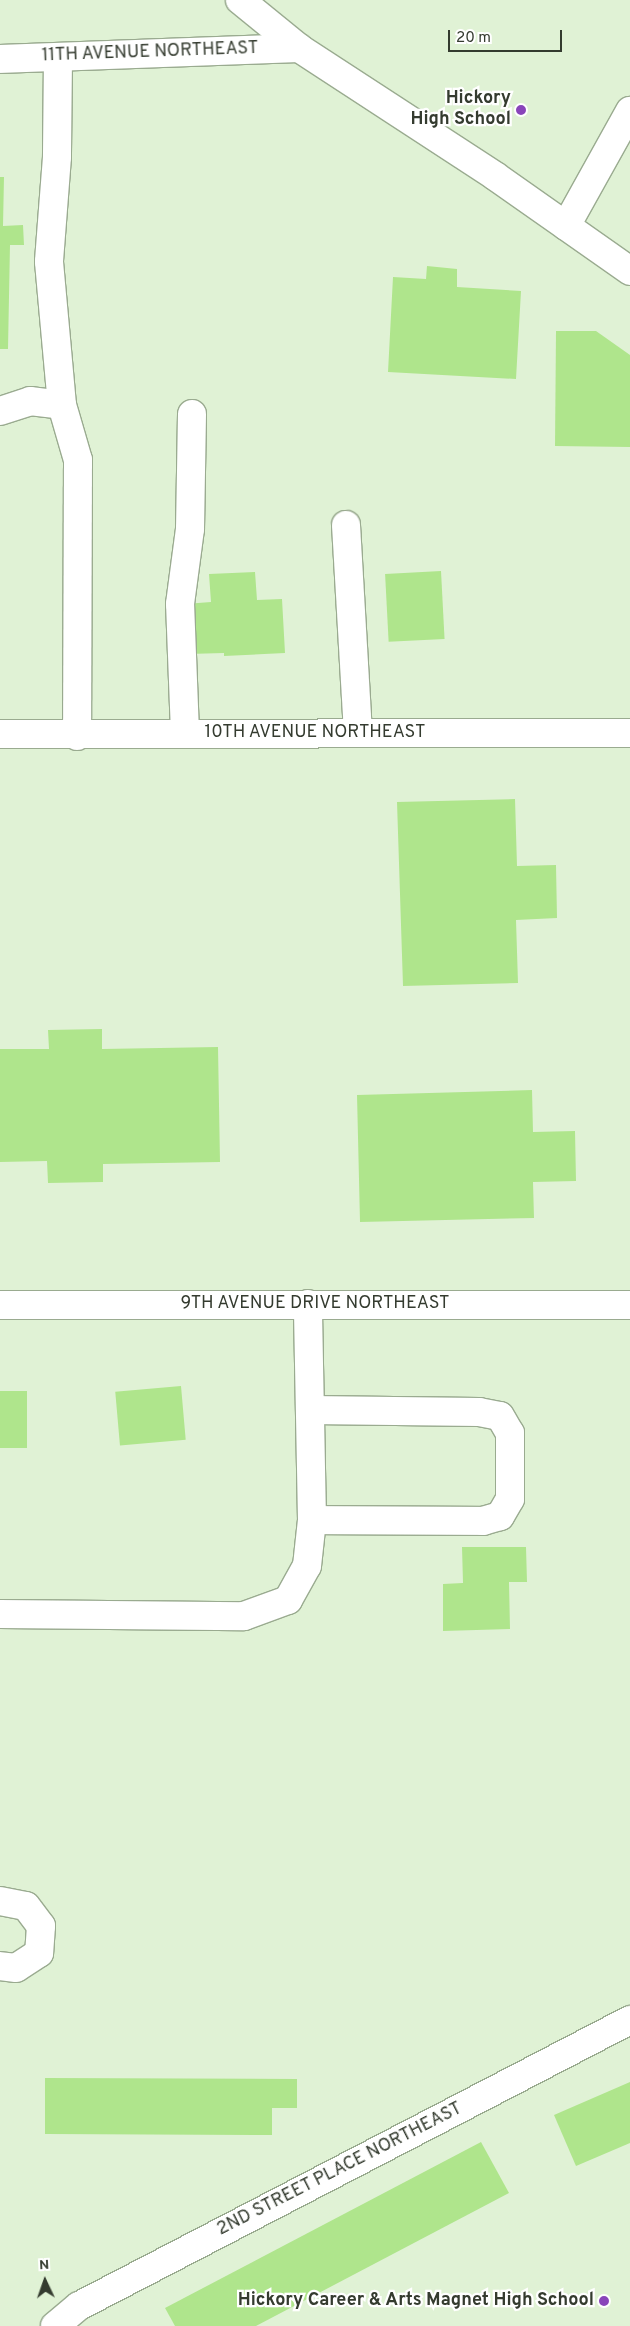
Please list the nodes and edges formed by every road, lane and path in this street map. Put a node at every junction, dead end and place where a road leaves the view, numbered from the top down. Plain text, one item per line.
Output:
1 (240, 0) edge
2 (299, 48) junction
3 (58, 57) junction
4 (0, 59) edge
5 (630, 111) edge
6 (566, 226) junction
7 (630, 272) edge
8 (62, 405) junction
9 (0, 410) edge
10 (192, 414) dead end
11 (346, 525) dead end
12 (358, 732) junction
13 (185, 733) junction
14 (630, 733) edge
15 (0, 734) edge
16 (77, 736) junction
17 (308, 1304) junction
18 (0, 1305) edge
19 (630, 1305) edge
20 (310, 1410) junction
21 (312, 1520) junction
22 (0, 1614) edge
23 (0, 1901) edge
24 (0, 1966) edge
25 (630, 2020) edge
26 (55, 2326) edge

1 - 2 street
2 - 3 street, 11TH AVENUE NORTHEAST
2 - 6 street
3 - 4 street, 11TH AVENUE NORTHEAST
3 - 8 street
5 - 6 street
6 - 7 street
8 - 9 street
8 - 16 street
10 - 13 street
11 - 12 street
12 - 13 street, 10TH AVENUE NORTHEAST
12 - 14 street, 10TH AVENUE NORTHEAST
13 - 16 street, 10TH AVENUE NORTHEAST
15 - 16 street, 10TH AVENUE NORTHEAST
17 - 18 street, 9TH AVENUE DRIVE NORTHEAST
17 - 19 street, 9TH AVENUE DRIVE NORTHEAST
17 - 20 street
20 - 21 street
20 - 21 street
21 - 22 street
23 - 24 street
25 - 26 street, 2ND STREET PLACE NORTHEAST

